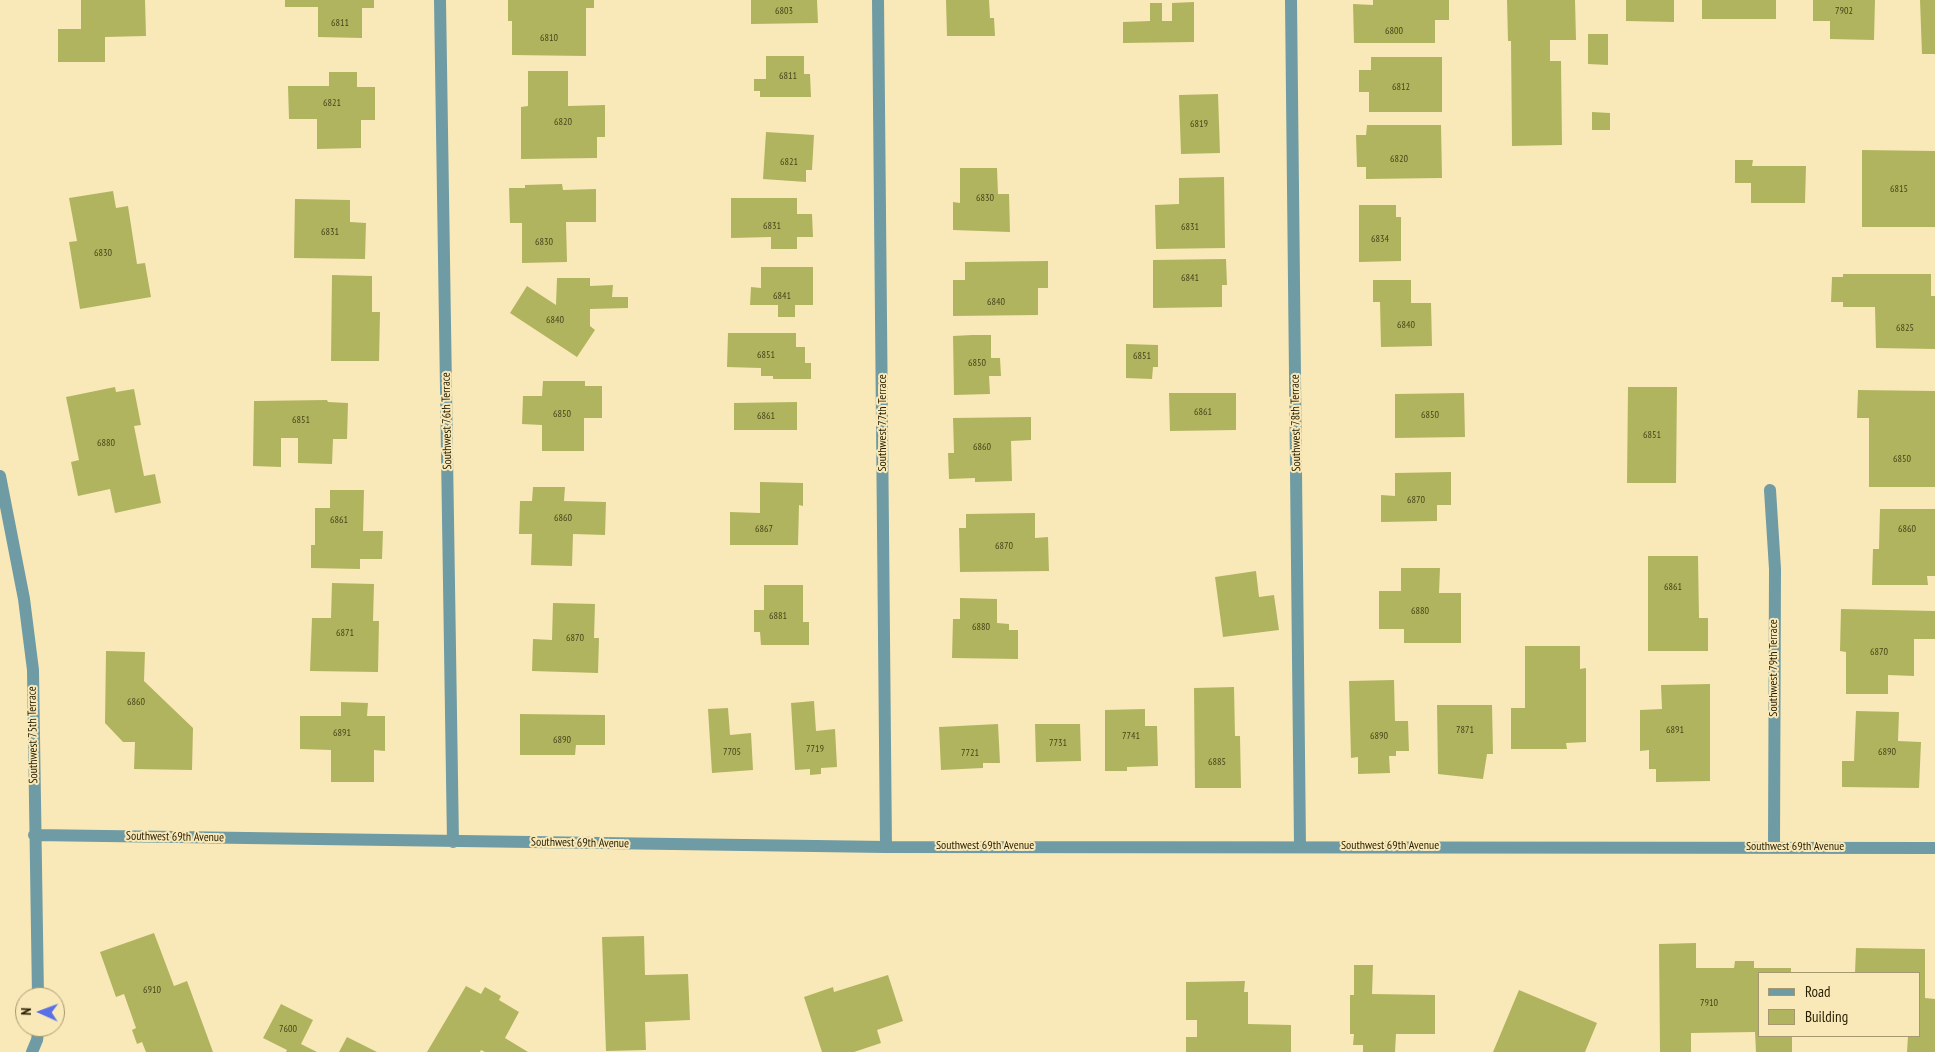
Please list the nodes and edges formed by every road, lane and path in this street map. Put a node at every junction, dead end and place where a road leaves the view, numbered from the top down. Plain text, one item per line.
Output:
1 (440, 0) edge
2 (878, 0) edge
3 (1291, 0) edge
4 (0, 476) edge
5 (1770, 490) dead end
6 (34, 835) junction
7 (453, 842) junction
8 (1300, 846) junction
9 (1774, 846) junction
10 (886, 847) junction
11 (1935, 848) edge
12 (38, 987) edge
13 (37, 1037) edge
14 (32, 1052) edge

1 - 7 street, Southwest 76th Terrace
2 - 10 street, Southwest 77th Terrace
3 - 8 street, Southwest 78th Terrace
4 - 6 street, Southwest 75th Terrace
5 - 9 street, Southwest 79th Terrace
6 - 7 street, Southwest 69th Avenue
6 - 12 street, Southwest 75th Terrace
7 - 10 street, Southwest 69th Avenue
8 - 9 street, Southwest 69th Avenue
8 - 10 street, Southwest 69th Avenue
9 - 11 street, Southwest 69th Avenue
13 - 14 street

